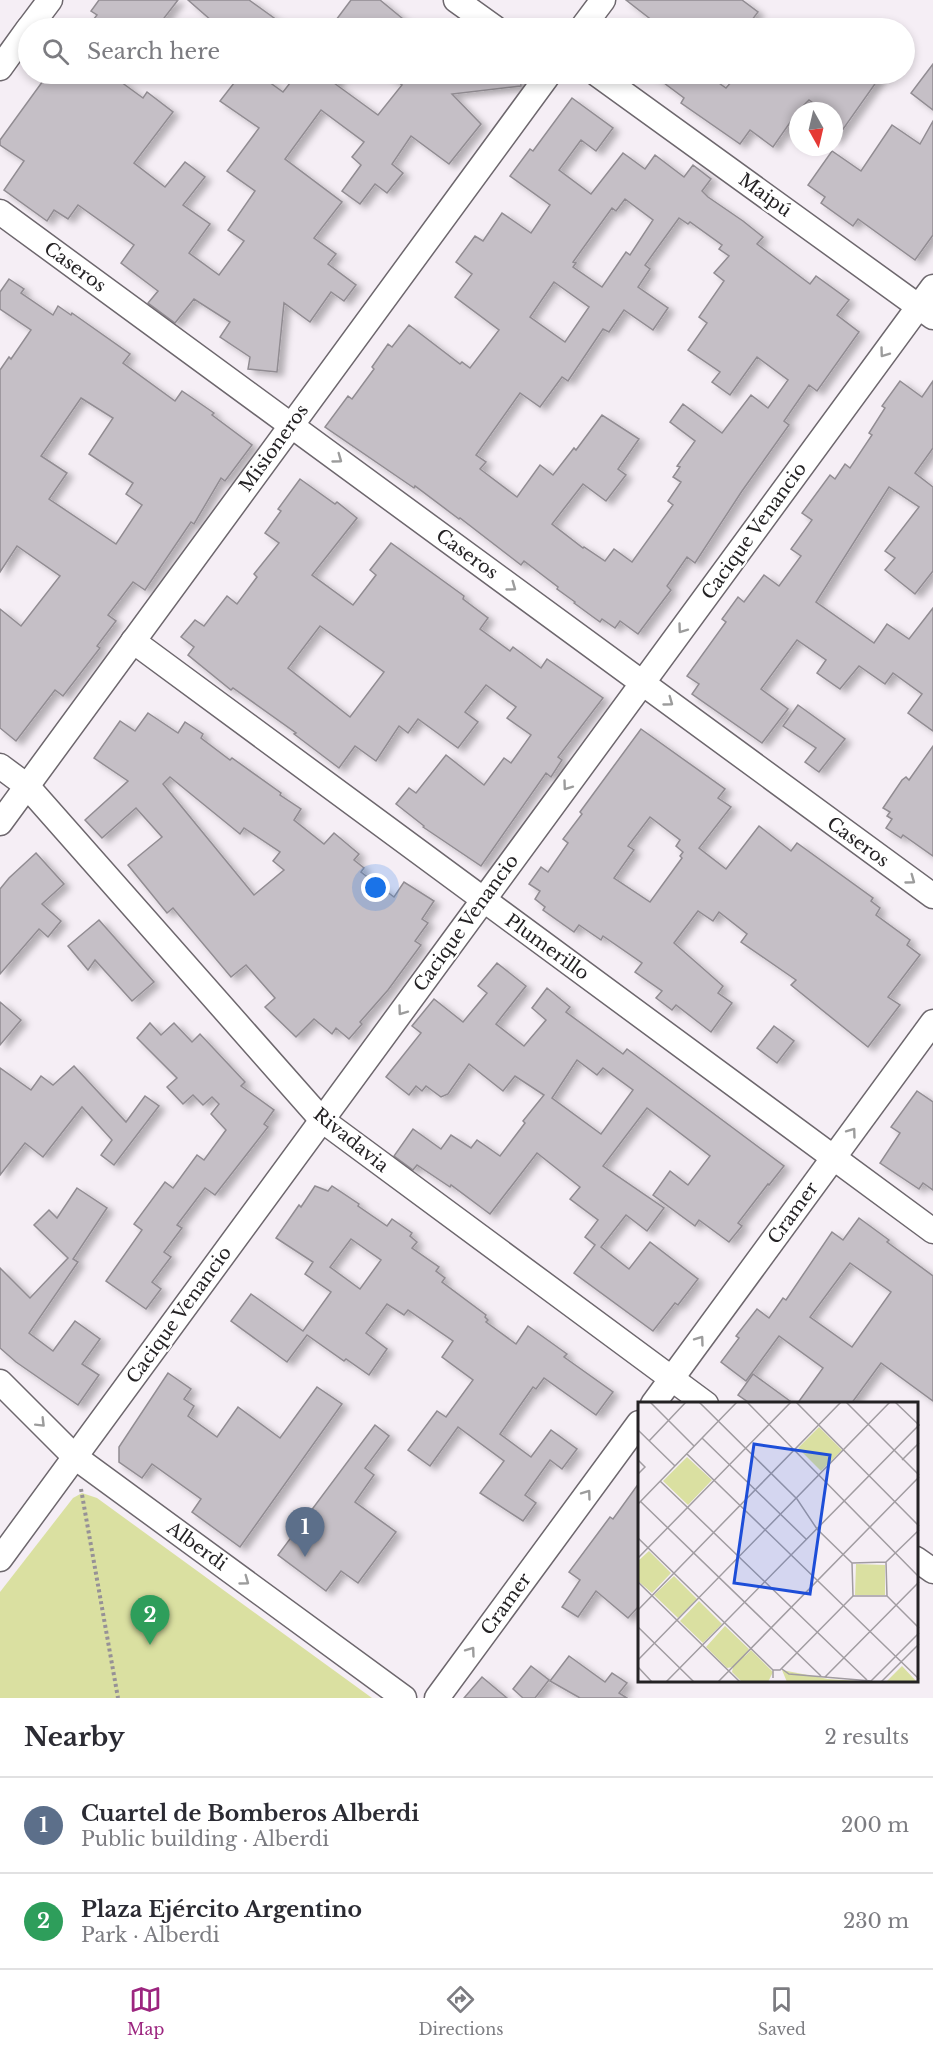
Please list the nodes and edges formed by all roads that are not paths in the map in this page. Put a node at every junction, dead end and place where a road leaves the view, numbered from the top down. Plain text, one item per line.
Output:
1 (50, 0) edge
2 (456, 0) edge
3 (603, 0) edge
4 (37, 18) edge
5 (481, 18) edge
6 (590, 18) edge
7 (18, 44) edge
8 (0, 68) edge
9 (542, 84) edge
10 (611, 84) edge
11 (0, 212) edge
12 (933, 287) edge
13 (926, 311) edge
14 (291, 424) junction
15 (133, 641) junction
16 (642, 683) junction
17 (0, 766) edge
18 (27, 786) junction
19 (0, 823) edge
20 (933, 896) edge
21 (483, 900) junction
22 (933, 1022) edge
23 (322, 1120) junction
24 (833, 1158) junction
25 (933, 1231) edge
26 (672, 1378) junction
27 (0, 1382) edge
28 (654, 1402) edge
29 (703, 1402) edge
30 (638, 1424) edge
31 (75, 1457) junction
32 (0, 1559) edge
33 (918, 1560) edge
34 (933, 1571) edge
35 (404, 1698) edge
36 (437, 1698) edge

1 - 4 street
2 - 5 street
3 - 6 street
7 - 8 street
9 - 14 street, Misioneros
10 - 13 street, Maipú
11 - 14 street, Caseros
12 - 13 street, Cacique Venancio
13 -> 16 street, Cacique Venancio
14 - 15 street, Misioneros
14 -> 16 street, Caseros
15 - 18 street, Misioneros
15 - 21 street, Plumerillo
16 -> 20 street, Caseros
16 -> 21 street, Cacique Venancio
17 - 18 street, Rivadavia
18 - 19 street, Misioneros
18 - 23 street, Rivadavia
21 -> 23 street, Cacique Venancio
21 - 24 street, Plumerillo
24 -> 22 street, Cramer
23 - 26 street, Rivadavia
23 - 31 street, Cacique Venancio
24 - 25 street, Plumerillo
26 -> 24 street, Cramer
26 - 28 street, Cramer
26 - 29 street, Rivadavia
27 -> 31 street, Alberdi
36 -> 30 street, Cramer
31 - 32 street, Cacique Venancio
31 -> 35 street, Alberdi
33 - 34 street

